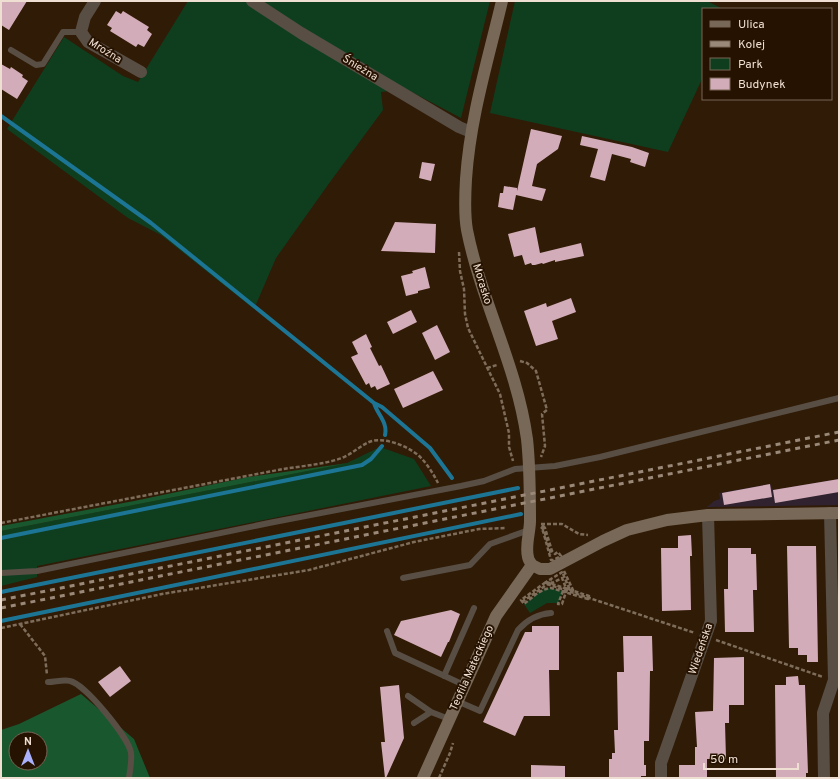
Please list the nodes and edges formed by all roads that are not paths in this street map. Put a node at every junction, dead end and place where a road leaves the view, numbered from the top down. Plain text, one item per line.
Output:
1 (95, 1) edge
2 (252, 1) edge
3 (502, 1) edge
4 (81, 32) junction
5 (11, 50) dead end
6 (141, 72) dead end
7 (471, 132) junction
8 (839, 398) edge
9 (528, 467) junction
10 (834, 513) edge
11 (708, 515) junction
12 (529, 530) junction
13 (532, 565) junction
14 (1, 573) edge
15 (403, 578) dead end
16 (474, 608) dead end
17 (551, 612) dead end
18 (387, 631) dead end
19 (444, 676) junction
20 (48, 682) road end
21 (464, 685) junction
22 (408, 696) dead end
23 (457, 701) junction
24 (431, 712) junction
25 (449, 719) junction
26 (414, 723) dead end
27 (129, 778) edge
28 (423, 778) edge
29 (661, 778) edge
30 (824, 778) edge

1 - 4 street, Mroźna
2 - 7 street, Śnieżna
3 - 7 street, Morasko
4 - 5 lane
4 - 6 street, Mroźna
7 - 9 street, Morasko
8 - 9 lane
9 - 12 street, Morasko
9 - 14 lane
10 - 11 street
10 - 30 street
11 - 13 street
11 - 29 street, Wiedeńska
12 - 13 street, Morasko
12 - 15 lane
13 - 21 street, Teofila Mateckiego
16 - 19 lane
17 - 23 lane
18 - 19 lane
19 - 21 lane
20 - 27 lane
21 - 23 street, Teofila Mateckiego
22 - 24 lane
23 - 25 street, Teofila Mateckiego
24 - 25 lane
24 - 26 lane
25 - 28 street, Teofila Mateckiego

